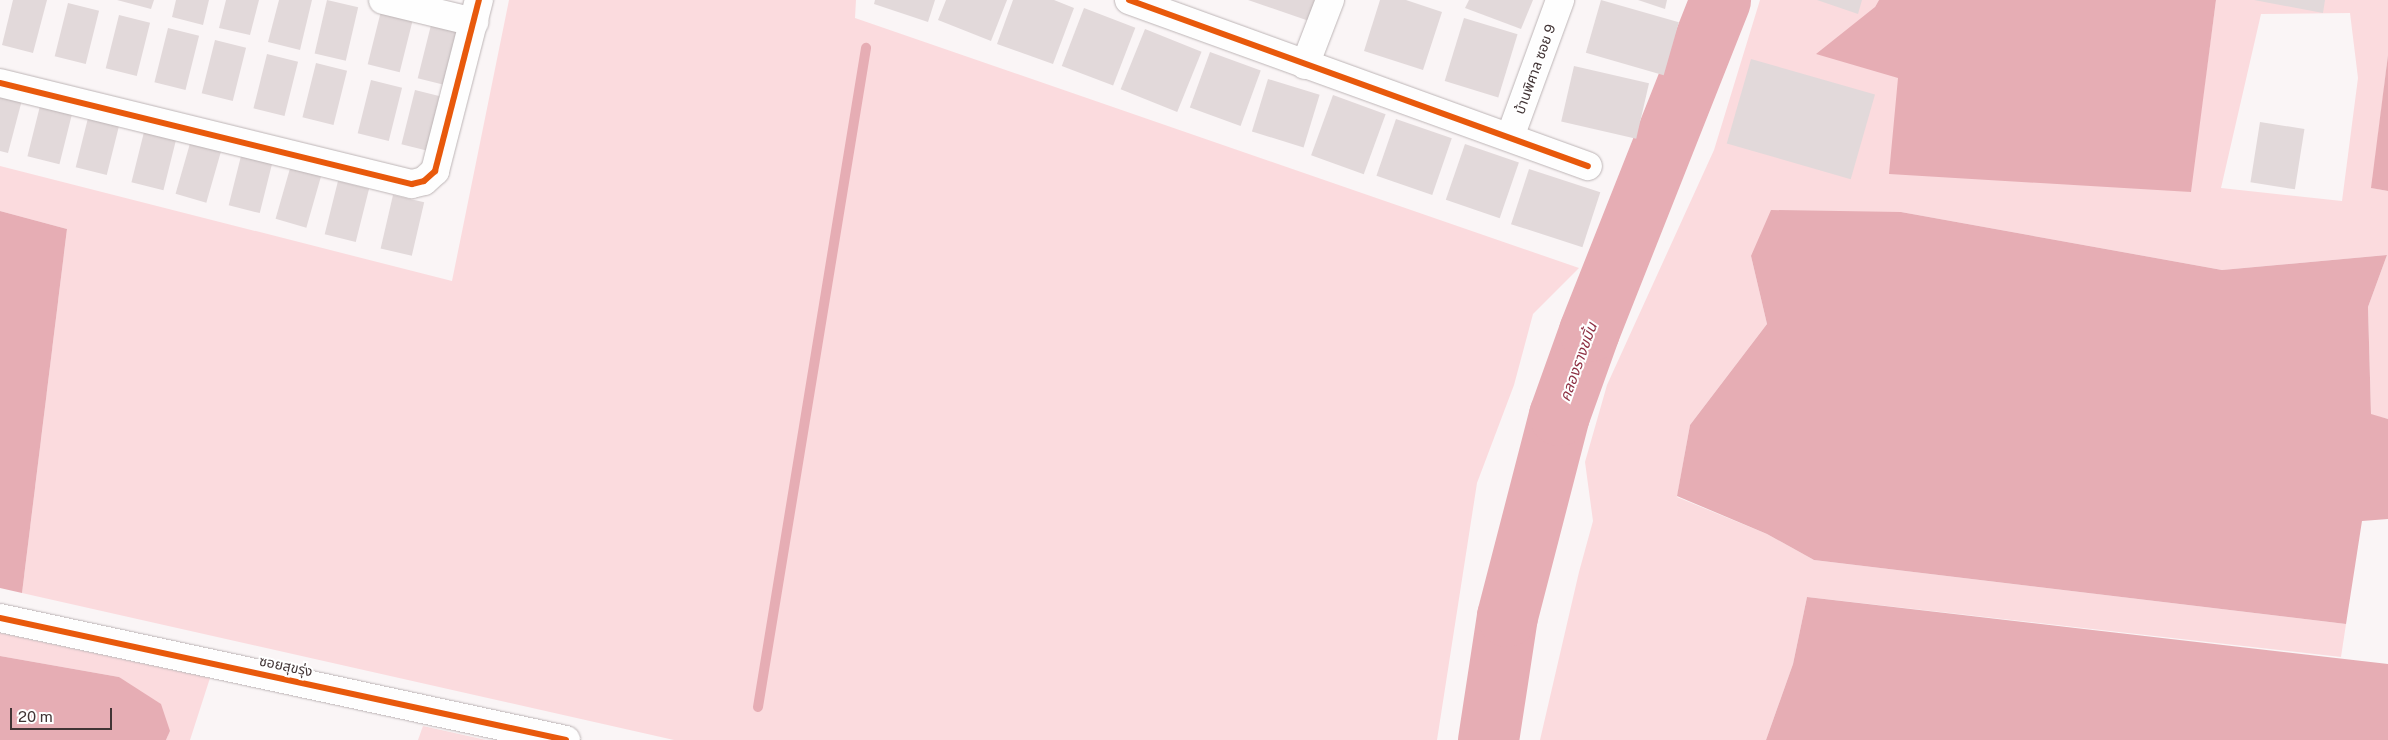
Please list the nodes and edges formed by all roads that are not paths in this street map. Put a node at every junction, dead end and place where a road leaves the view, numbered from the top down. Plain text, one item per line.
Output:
1 (383, 0) edge
2 (1129, 0) edge
3 (1330, 0) edge
4 (1560, 0) edge
5 (477, 11) edge
6 (1305, 65) junction
7 (0, 83) edge
8 (1510, 137) junction
9 (1588, 166) dead end
10 (0, 618) edge
11 (566, 740) edge

1 - 5 street
2 - 6 street
3 - 6 street
4 - 8 street, บ้านพิศาล ซอย 9
5 - 7 street
6 - 8 street
8 - 9 street
10 - 11 street, ซอยสุขรุ่ง

